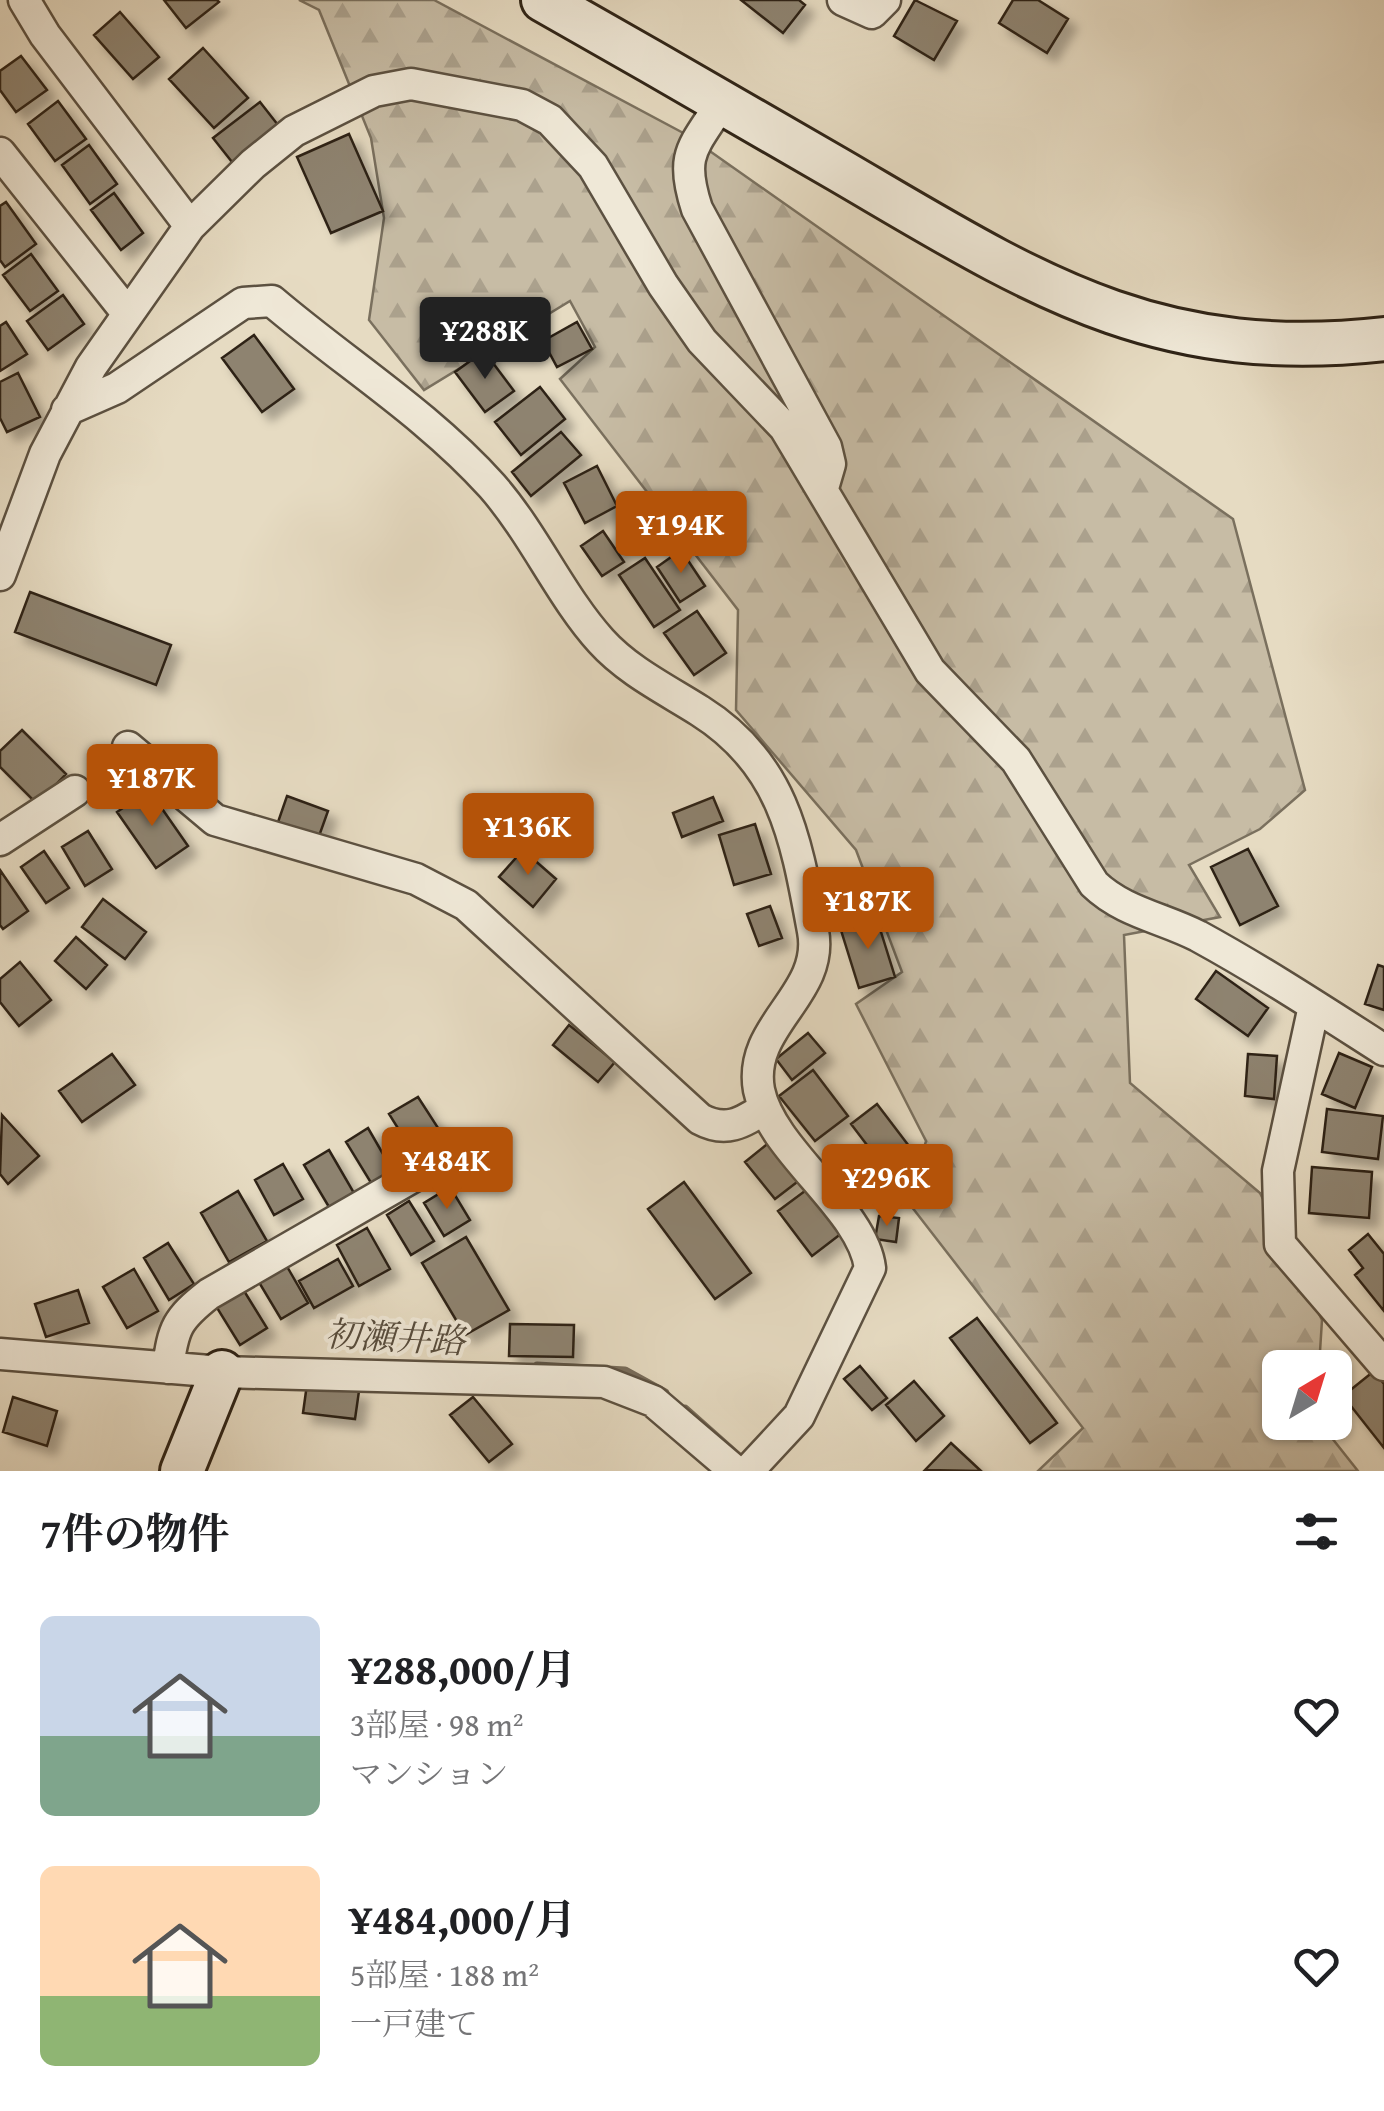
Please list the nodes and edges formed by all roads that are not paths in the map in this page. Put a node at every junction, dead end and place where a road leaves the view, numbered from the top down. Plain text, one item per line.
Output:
1 (24, 0) edge
2 (543, 0) edge
3 (844, 0) edge
4 (885, 0) edge
5 (722, 102) junction
6 (0, 153) edge
7 (190, 226) junction
8 (128, 314) junction
9 (1384, 339) edge
10 (67, 410) junction
11 (822, 488) junction
12 (0, 575) edge
13 (128, 747) dead end
14 (75, 792) dead end
15 (0, 840) edge
16 (1314, 1006) junction
17 (1384, 1050) edge
18 (765, 1108) junction
19 (435, 1164) dead end
20 (0, 1354) edge
21 (1384, 1366) edge
22 (168, 1368) junction
23 (222, 1372) junction
24 (182, 1471) edge
25 (735, 1471) edge
26 (748, 1471) edge

1 - 7 street
2 - 5 street
3 - 4 street
5 - 9 street
5 - 11 street
6 - 8 street
7 - 8 street
7 - 11 street
8 - 10 street
10 - 12 street
10 - 18 street
11 - 16 street
13 - 18 street
14 - 15 street
16 - 17 street
16 - 21 street
18 - 26 street
19 - 22 street
20 - 22 street
22 - 23 street
23 - 24 street
23 - 25 street

